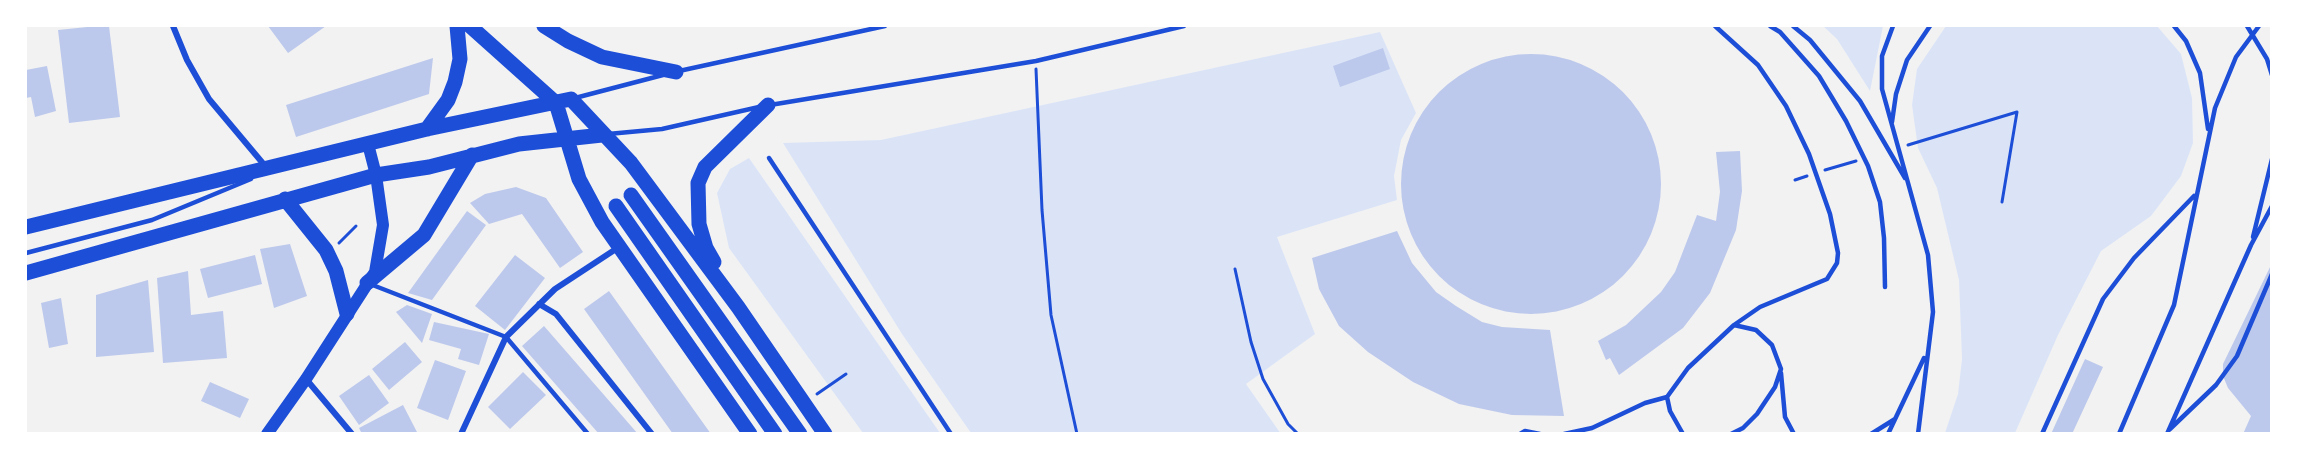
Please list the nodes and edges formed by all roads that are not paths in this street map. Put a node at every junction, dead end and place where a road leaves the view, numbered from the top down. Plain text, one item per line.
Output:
1 (173, 26) edge
2 (457, 26) edge
3 (470, 26) edge
4 (544, 26) edge
5 (885, 26) edge
6 (1184, 26) edge
7 (1714, 26) edge
8 (1770, 26) edge
9 (1793, 26) edge
10 (1893, 26) edge
11 (1930, 26) edge
12 (2174, 26) edge
13 (2247, 26) edge
14 (2259, 26) edge
15 (676, 72) junction
16 (2271, 75) edge
17 (564, 101) junction
18 (768, 105) junction
19 (1891, 125) junction
20 (427, 129) junction
21 (2208, 131) junction
22 (602, 135) junction
23 (566, 140) junction
24 (368, 144) junction
25 (472, 155) junction
26 (769, 158) dead end
27 (2271, 159) edge
28 (293, 162) junction
29 (267, 167) junction
30 (376, 176) junction
31 (1910, 186) junction
32 (651, 190) junction
33 (631, 195) dead end
34 (2196, 195) junction
35 (285, 199) junction
36 (616, 206) dead end
37 (2271, 206) edge
38 (602, 222) junction
39 (26, 228) edge
40 (2251, 245) junction
41 (619, 247) junction
42 (26, 253) edge
43 (26, 273) edge
44 (2271, 274) edge
45 (367, 283) junction
46 (1885, 287) dead end
47 (539, 304) junction
48 (738, 307) junction
49 (347, 314) junction
50 (1734, 325) junction
51 (506, 337) junction
52 (1927, 353) junction
53 (1780, 369) junction
54 (306, 379) junction
55 (1667, 397) junction
56 (1895, 419) junction
57 (2168, 432) edge
58 (267, 434) edge
59 (352, 434) edge
60 (461, 434) edge
61 (588, 434) edge
62 (652, 434) edge
63 (750, 434) edge
64 (775, 434) edge
65 (801, 434) edge
66 (825, 434) edge
67 (951, 434) edge
68 (1520, 434) edge
69 (1540, 434) edge
70 (1564, 434) edge
71 (1683, 434) edge
72 (1731, 434) edge
73 (1794, 434) edge
74 (1871, 434) edge
75 (1888, 434) edge
76 (1918, 434) edge
77 (2043, 434) edge
78 (2119, 434) edge

1 - 29 street
2 - 20 main road
3 - 17 main road
4 - 15 main road
5 - 15 lane
6 - 18 lane
7 - 50 lane
8 - 46 lane
9 - 31 lane
10 - 19 lane
11 - 19 lane
12 - 21 lane
13 - 16 lane
14 - 21 lane
15 - 17 lane
17 - 20 main road
17 - 22 main road
17 - 23 main road
18 - 22 lane
18 - 48 main road
19 - 31 lane
20 - 24 main road
21 - 34 lane
22 - 23 main road
22 - 32 main road
23 - 25 main road
23 - 38 main road
24 - 28 main road
24 - 30 main road
25 - 30 main road
25 - 45 main road
26 - 67 lane
27 - 40 lane
28 - 29 main road
28 - 42 lane
29 - 39 main road
30 - 35 main road
30 - 45 main road
31 - 52 lane
32 - 38 main road
32 - 48 main road
33 - 65 main road
34 - 77 lane
34 - 78 lane
35 - 43 main road
35 - 49 main road
36 - 64 main road
37 - 40 lane
38 - 41 main road
40 - 57 lane
41 - 47 street
41 - 63 main road
44 - 57 lane
45 - 49 main road
45 - 51 lane
47 - 51 street
47 - 62 street
48 - 66 main road
49 - 54 main road
50 - 53 lane
50 - 55 lane
51 - 60 street
51 - 61 lane
52 - 56 lane
52 - 76 lane
53 - 72 lane
53 - 73 lane
54 - 58 main road
54 - 59 street
55 - 70 lane
55 - 71 lane
56 - 74 lane
56 - 75 lane
68 - 69 lane

